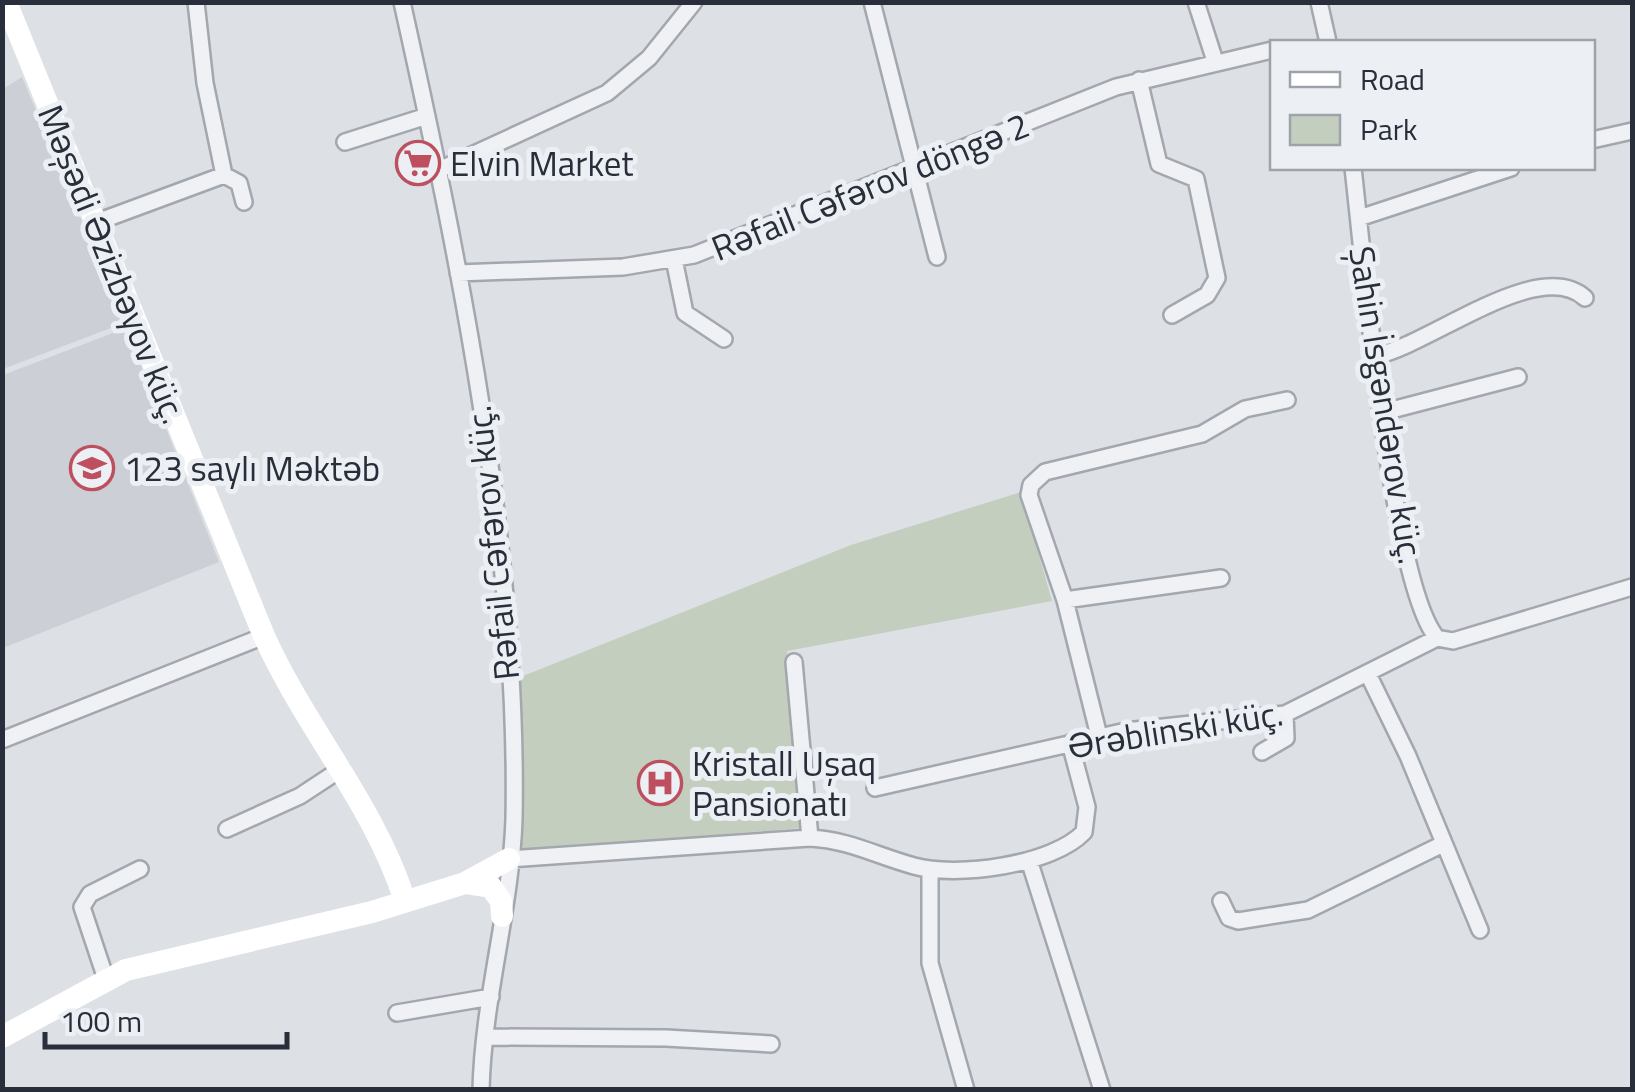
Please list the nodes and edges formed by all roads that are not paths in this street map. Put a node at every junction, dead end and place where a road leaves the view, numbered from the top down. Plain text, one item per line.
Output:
1 (6, 2) edge
2 (196, 2) edge
3 (402, 2) edge
4 (694, 2) edge
5 (872, 2) edge
6 (1196, 2) edge
7 (1319, 2) edge
8 (1325, 40) edge
9 (1270, 50) edge
10 (1214, 61) junction
11 (1139, 80) junction
12 (427, 116) junction
13 (1632, 131) edge
14 (1595, 139) edge
15 (345, 142) dead end
16 (915, 168) junction
17 (439, 170) junction
18 (1353, 170) edge
19 (1505, 170) edge
20 (224, 175) junction
21 (244, 202) dead end
22 (1359, 218) junction
23 (96, 222) junction
24 (937, 257) dead end
25 (674, 260) junction
26 (458, 273) junction
27 (1585, 298) dead end
28 (1172, 315) dead end
29 (724, 339) dead end
30 (1376, 356) junction
31 (1518, 377) dead end
32 (1287, 400) dead end
33 (1384, 412) junction
34 (1221, 578) dead end
35 (1632, 587) edge
36 (1065, 600) junction
37 (264, 636) junction
38 (1437, 638) junction
39 (794, 662) dead end
40 (1368, 674) junction
41 (1284, 714) junction
42 (1099, 736) junction
43 (2, 740) edge
44 (1070, 743) junction
45 (1262, 752) dead end
46 (341, 770) junction
47 (875, 788) dead end
48 (228, 828) dead end
49 (810, 838) junction
50 (1443, 844) junction
51 (509, 859) junction
52 (1029, 860) junction
53 (140, 869) dead end
54 (930, 869) junction
55 (465, 882) junction
56 (1221, 900) dead end
57 (406, 901) junction
58 (502, 916) junction
59 (1480, 930) dead end
60 (106, 979) junction
61 (491, 997) junction
62 (396, 1013) dead end
63 (486, 1037) junction
64 (2, 1038) edge
65 (770, 1044) dead end
66 (482, 1090) edge
67 (966, 1090) edge
68 (1102, 1090) edge

1 - 23 street, Məşədi Əzizbəyov küç.
2 - 20 street
3 - 12 street, Rəfail Cəfərov küç.
4 - 17 street
5 - 16 street
6 - 10 street
7 - 8 street
9 - 10 street, Rəfail Cəfərov döngə 2
10 - 11 street, Rəfail Cəfərov döngə 2
11 - 16 street, Rəfail Cəfərov döngə 2
11 - 28 street
12 - 15 street
12 - 17 street, Rəfail Cəfərov küç.
13 - 14 street
16 - 24 street
16 - 25 street, Rəfail Cəfərov döngə 2
17 - 26 street, Rəfail Cəfərov küç.
18 - 22 street, Şahin İsgəndərov küç.
19 - 22 street
20 - 21 street
20 - 23 street
22 - 30 street, Şahin İsgəndərov küç.
23 - 37 street, Məşədi Əzizbəyov küç.
25 - 26 street, Rəfail Cəfərov döngə 2
25 - 29 street
26 - 51 street, Rəfail Cəfərov küç.
27 - 30 street
30 - 33 street, Şahin İsgəndərov küç.
31 - 33 street
32 - 36 street
33 - 38 street, Şahin İsgəndərov küç.
34 - 36 street
35 - 38 street, Ərəblinski küç.
36 - 42 street
37 - 43 street
37 - 46 street, Məşədi Əzizbəyov küç.
38 - 40 street, Ərəblinski küç.
39 - 49 street
40 - 41 street, Ərəblinski küç.
40 - 50 street
41 - 42 street, Ərəblinski küç.
41 - 45 street
42 - 44 street, Ərəblinski küç.
44 - 47 street, Ərəblinski küç.
44 - 52 street
46 - 48 street
46 - 57 street, Məşədi Əzizbəyov küç.
49 - 51 street
49 - 54 street
50 - 56 street
50 - 59 street
51 - 55 street
51 - 58 street, Rəfail Cəfərov küç.
52 - 54 street
52 - 68 street
53 - 60 street
54 - 67 street
55 - 57 street
55 - 58 street
57 - 60 street
58 - 61 street, Rəfail Cəfərov küç.
60 - 64 street
61 - 62 street
61 - 63 street, Rəfail Cəfərov küç.
63 - 65 street
63 - 66 street, Rəfail Cəfərov küç.

